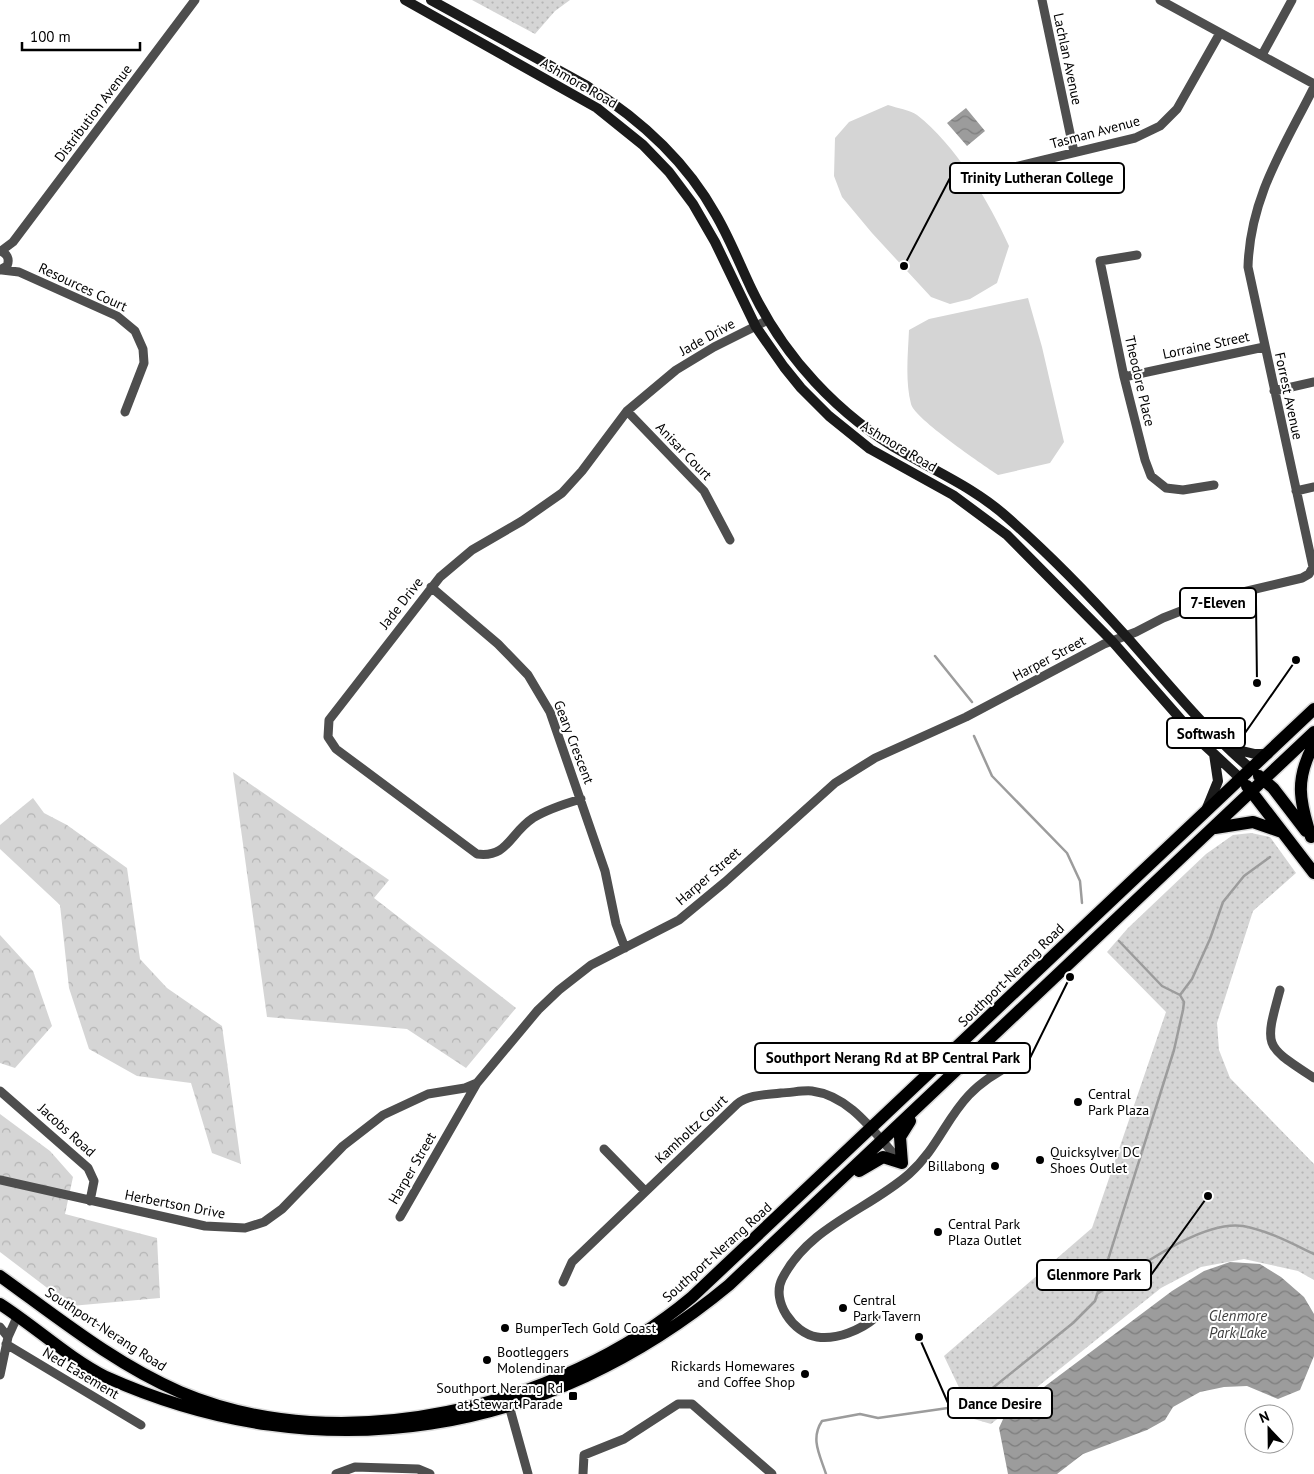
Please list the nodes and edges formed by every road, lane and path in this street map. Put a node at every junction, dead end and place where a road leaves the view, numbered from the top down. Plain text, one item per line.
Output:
1 (195, 0) edge
2 (406, 0) edge
3 (431, 0) edge
4 (1042, 0) edge
5 (1160, 0) edge
6 (1292, 0) edge
7 (1220, 33) junction
8 (1262, 55) junction
9 (1314, 85) edge
10 (1074, 152) junction
11 (1014, 167) dead end
12 (4, 254) edge
13 (1137, 255) dead end
14 (1, 270) edge
15 (19, 272) junction
16 (768, 320) junction
17 (756, 327) junction
18 (1264, 347) junction
19 (1124, 377) junction
20 (1314, 382) edge
21 (1274, 391) junction
22 (627, 411) junction
23 (126, 412) dead end
24 (1214, 485) dead end
25 (1314, 487) edge
26 (1296, 491) junction
27 (730, 540) dead end
28 (431, 587) junction
29 (1126, 636) junction
30 (1112, 641) junction
31 (1314, 709) edge
32 (1314, 732) edge
33 (1314, 744) edge
34 (1228, 748) junction
35 (1214, 754) junction
36 (1268, 754) junction
37 (1251, 769) junction
38 (1241, 779) junction
39 (1265, 780) junction
40 (1252, 792) junction
41 (581, 799) junction
42 (1205, 813) junction
43 (1213, 829) junction
44 (1284, 833) junction
45 (1313, 839) edge
46 (1314, 873) edge
47 (625, 948) junction
48 (1280, 990) dead end
49 (1019, 1061) dead end
50 (1314, 1078) edge
51 (477, 1083) junction
52 (0, 1090) edge
53 (918, 1106) junction
54 (871, 1130) junction
55 (881, 1140) junction
56 (604, 1149) dead end
57 (906, 1168) junction
58 (842, 1178) junction
59 (0, 1180) edge
60 (645, 1191) junction
61 (90, 1201) junction
62 (400, 1217) dead end
63 (0, 1276) edge
64 (563, 1282) dead end
65 (0, 1304) edge
66 (18, 1315) junction
67 (876, 1317) dead end
68 (0, 1327) edge
69 (7, 1341) junction
70 (0, 1374) edge
71 (506, 1396) junction
72 (511, 1410) junction
73 (141, 1425) dead end
74 (336, 1474) edge
75 (430, 1474) edge
76 (528, 1474) edge
77 (583, 1474) edge
78 (772, 1474) edge

1 - 12 street, Distribution Avenue
2 - 17 main road, Ashmore Road
3 - 16 main road, Ashmore Road
4 - 10 street, Lachlan Avenue
5 - 7 street
6 - 8 street
7 - 8 street
7 - 10 street, Tasman Avenue
8 - 9 street
9 - 18 street, Forrest Avenue
10 - 11 street, Tasman Avenue
12 - 14 street
12 - 15 street
13 - 19 street, Theodore Place
14 - 15 street
15 - 23 street, Resources Court
16 - 17 street, Jade Drive
16 - 29 main road, Ashmore Road
17 - 22 street, Jade Drive
17 - 30 main road, Ashmore Road
18 - 19 street, Lorraine Street
18 - 21 street, Forrest Avenue
19 - 24 street, Theodore Place
20 - 21 street
21 - 26 street, Forrest Avenue
22 - 27 street, Anisar Court
22 - 28 street, Jade Drive
25 - 26 street
26 - 29 street, Forrest Avenue
28 - 41 street, Geary Crescent
28 - 41 street, Jade Drive
29 - 30 street, Forrest Avenue
29 - 34 main road, Ashmore Road
30 - 35 main road, Ashmore Road
30 - 47 street, Harper Street
31 - 36 main road, Southport-Nerang Road
32 - 39 main road
33 - 45 main road
34 - 36 main road
34 - 37 main road, Ashmore Road
35 - 38 main road, Ashmore Road
35 - 42 main road
36 - 37 main road, Southport-Nerang Road
37 - 38 main road, Southport-Nerang Road
37 - 39 main road, Ashmore Road
38 - 40 main road, Ashmore Road
38 - 42 main road, Southport-Nerang Road
39 - 40 main road
39 - 45 main road, Ashmore Road
40 - 43 main road
40 - 44 main road, Ashmore Road
41 - 47 street, Geary Crescent
42 - 54 main road, Southport-Nerang Road
43 - 44 main road
43 - 53 main road
44 - 46 main road, Ashmore Road
47 - 51 street, Harper Street
48 - 50 street
49 - 57 street
51 - 61 street, Herbertson Drive
51 - 62 street, Harper Street
52 - 61 street, Jacobs Road
53 - 55 main road
53 - 57 main road
54 - 55 street, Kamholtz Court
54 - 60 street, Kamholtz Court
54 - 71 main road, Southport-Nerang Road
55 - 57 street, Kamholtz Court
55 - 58 main road
56 - 60 street
57 - 58 main road
57 - 67 street
58 - 72 main road
59 - 61 street, Herbertson Drive
60 - 64 street, Kamholtz Court
63 - 71 main road, Southport-Nerang Road
65 - 66 main road
66 - 69 street
66 - 72 main road
68 - 69 street
69 - 70 street
69 - 73 street, Ned Easement
71 - 72 street
72 - 76 street
74 - 75 street
77 - 78 street

